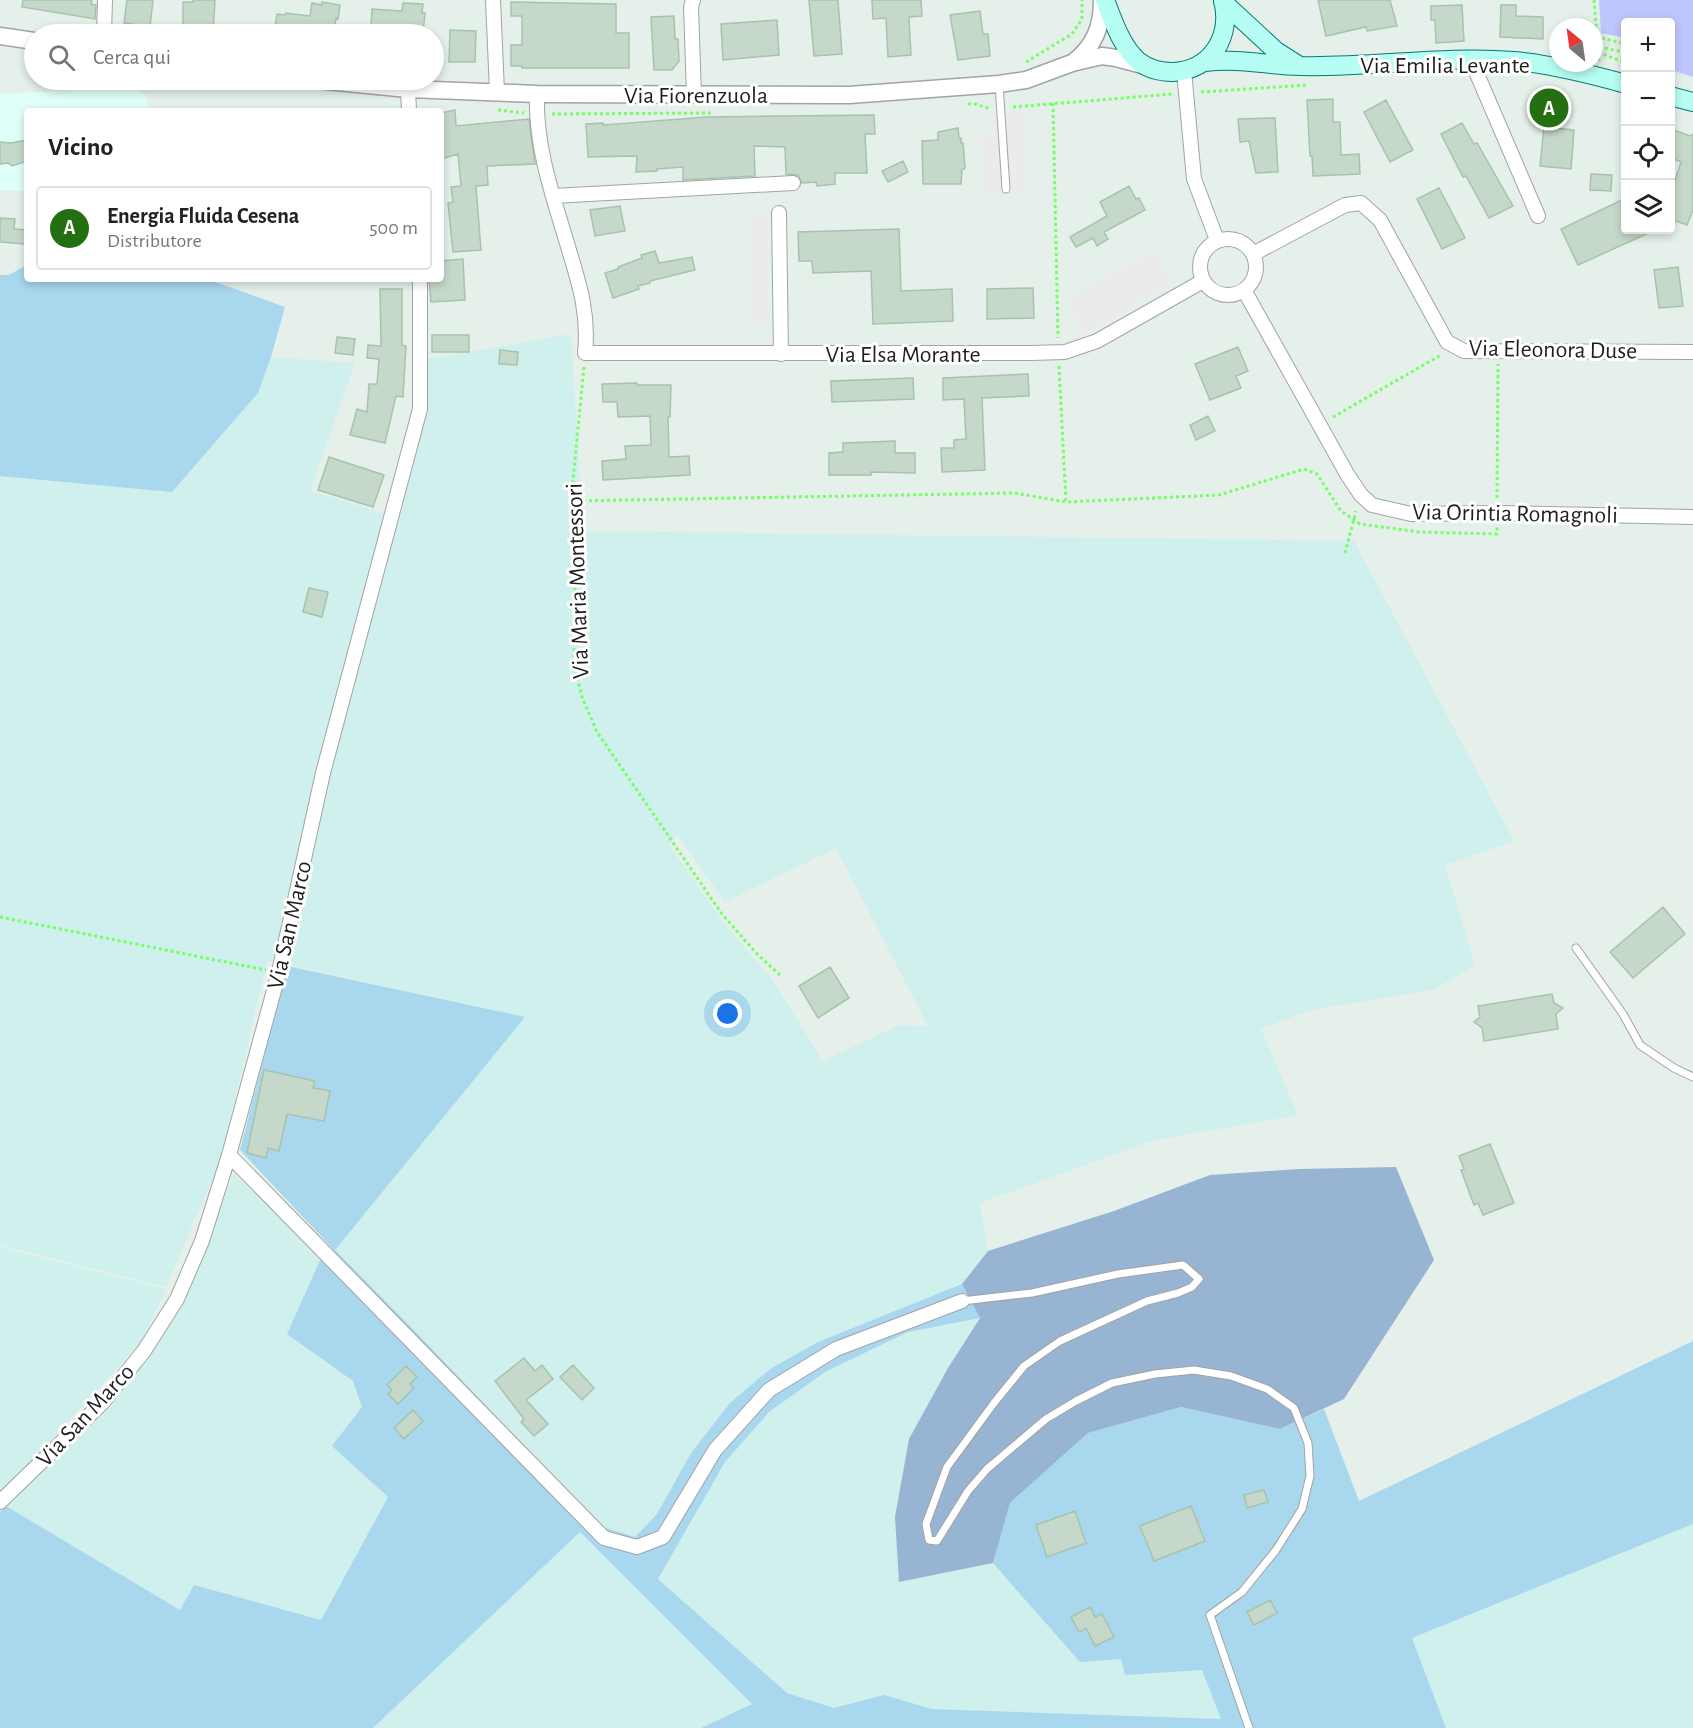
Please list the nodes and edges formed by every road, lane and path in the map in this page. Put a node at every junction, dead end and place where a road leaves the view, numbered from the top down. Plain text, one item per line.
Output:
1 (105, 0) edge
2 (493, 0) edge
3 (693, 0) edge
4 (1083, 0) edge
5 (1103, 0) edge
6 (1594, 0) edge
7 (1223, 1) edge
8 (105, 24) edge
9 (0, 36) edge
10 (24, 39) edge
11 (1621, 43) edge
12 (1621, 52) edge
13 (1471, 60) junction
14 (1621, 61) edge
15 (1205, 62) junction
16 (1072, 63) junction
17 (1299, 66) junction
18 (1146, 67) junction
19 (1184, 71) junction
20 (1026, 80) junction
21 (1621, 83) edge
22 (999, 84) junction
23 (408, 90) edge
24 (438, 90) edge
25 (497, 92) junction
26 (537, 94) junction
27 (694, 95) junction
28 (1675, 97) edge
29 (1693, 102) edge
30 (1053, 103) dead end
31 (1034, 105) dead end
32 (409, 108) edge
33 (793, 183) dead end
34 (1006, 189) dead end
35 (553, 196) junction
36 (779, 213) dead end
37 (1538, 216) dead end
38 (1218, 240) junction
39 (1253, 254) junction
40 (1203, 281) junction
41 (420, 282) edge
42 (1244, 290) junction
43 (1456, 346) junction
44 (1499, 350) junction
45 (1058, 352) junction
46 (1693, 352) edge
47 (585, 353) junction
48 (781, 354) junction
49 (1319, 425) junction
50 (1360, 495) junction
51 (571, 501) junction
52 (1066, 502) junction
53 (1497, 513) junction
54 (1693, 517) edge
55 (1353, 519) junction
56 (1345, 553) dead end
57 (0, 917) edge
58 (1576, 948) dead end
59 (279, 972) junction
60 (782, 977) dead end
61 (1693, 1077) edge
62 (229, 1155) junction
63 (962, 1300) joint
64 (0, 1502) edge
65 (1249, 1728) edge

1 - 8 street
2 - 25 street
3 - 27 street
4 - 20 path
5 - 16 street, Via Fiorenzuola
5 - 18 main road
6 - 11 path
7 - 15 main road
7 - 17 main road
9 - 10 street
12 - 14 path
13 - 17 main road, Via Emilia Levante
13 - 21 main road, Via Emilia Levante
13 - 37 street
15 - 17 main road, Via Emilia Levante
15 - 19 main road
16 - 18 street, Via Fiorenzuola
16 - 20 street, Via Fiorenzuola
18 - 19 main road
19 - 38 street
20 - 22 street, Via Fiorenzuola
20 - 31 path
22 - 27 street, Via Fiorenzuola
22 - 34 lane
23 - 32 street
24 - 25 street, Via Fiorenzuola
25 - 26 street, Via Fiorenzuola
26 - 27 street, Via Fiorenzuola
26 - 35 street
28 - 29 main road
30 - 45 path
33 - 35 street
35 - 47 street
36 - 48 street
38 - 39 street
38 - 40 street
39 - 42 street
39 - 43 street, Via Eleonora Duse
40 - 42 street
40 - 45 street, Via Elsa Morante
41 - 59 street, Via San Marco
42 - 49 street
43 - 44 street, Via Eleonora Duse
43 - 49 path
44 - 46 street, Via Eleonora Duse
44 - 53 path
45 - 48 street, Via Elsa Morante
45 - 52 path
47 - 48 street, Via Elsa Morante
47 - 51 path, Via Maria Montessori
49 - 50 street
50 - 53 street, Via Orintia Romagnoli
50 - 55 path
51 - 52 path
51 - 60 path, Via Maria Montessori
52 - 55 path
53 - 54 street, Via Orintia Romagnoli
53 - 55 path
55 - 56 path
57 - 59 path
58 - 61 lane
59 - 62 street, Via San Marco
62 - 63 street
62 - 64 street, Via San Marco
63 - 65 lane

